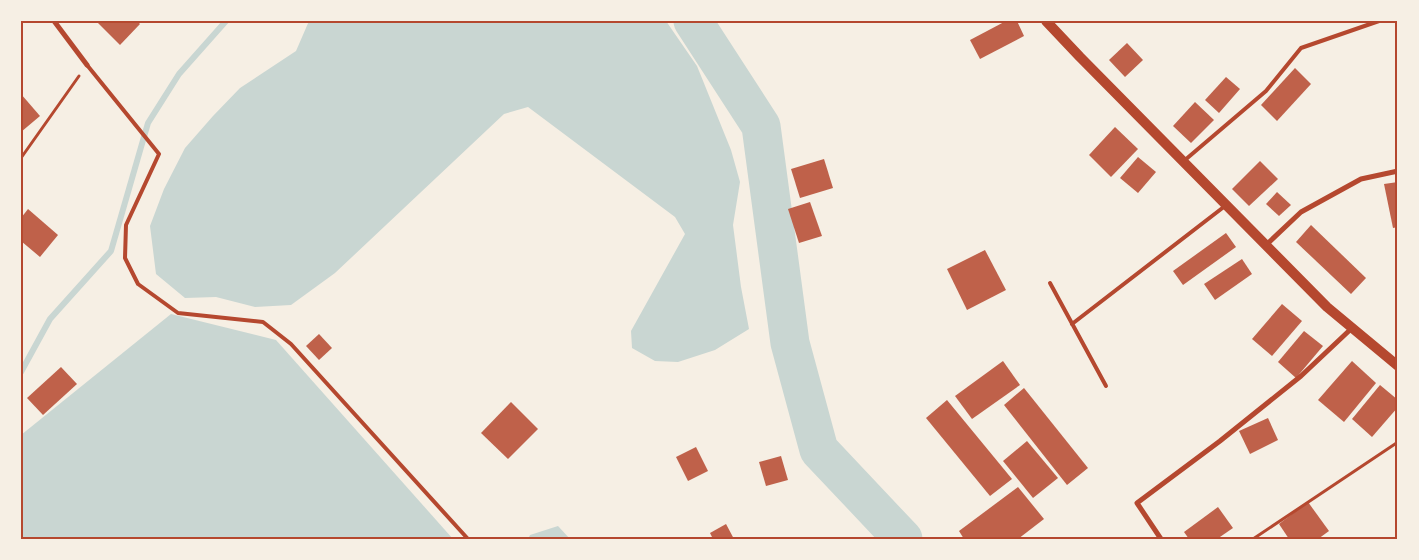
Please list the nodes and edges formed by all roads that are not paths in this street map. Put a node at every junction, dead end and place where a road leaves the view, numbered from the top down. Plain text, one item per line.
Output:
1 (54, 21) edge
2 (1046, 21) edge
3 (1379, 21) edge
4 (87, 65) joint
5 (1183, 161) junction
6 (1398, 171) edge
7 (1226, 205) junction
8 (1266, 245) junction
9 (1050, 283) dead end
10 (1072, 324) junction
11 (1352, 328) junction
12 (1398, 366) edge
13 (1106, 386) dead end
14 (468, 539) edge
15 (1161, 539) edge

1 - 4 street
2 - 5 main road
3 - 5 lane
4 - 14 lane
5 - 7 main road
6 - 8 street
7 - 8 main road
7 - 10 lane
8 - 11 main road
9 - 10 lane
10 - 13 lane
11 - 12 main road
11 - 15 street

